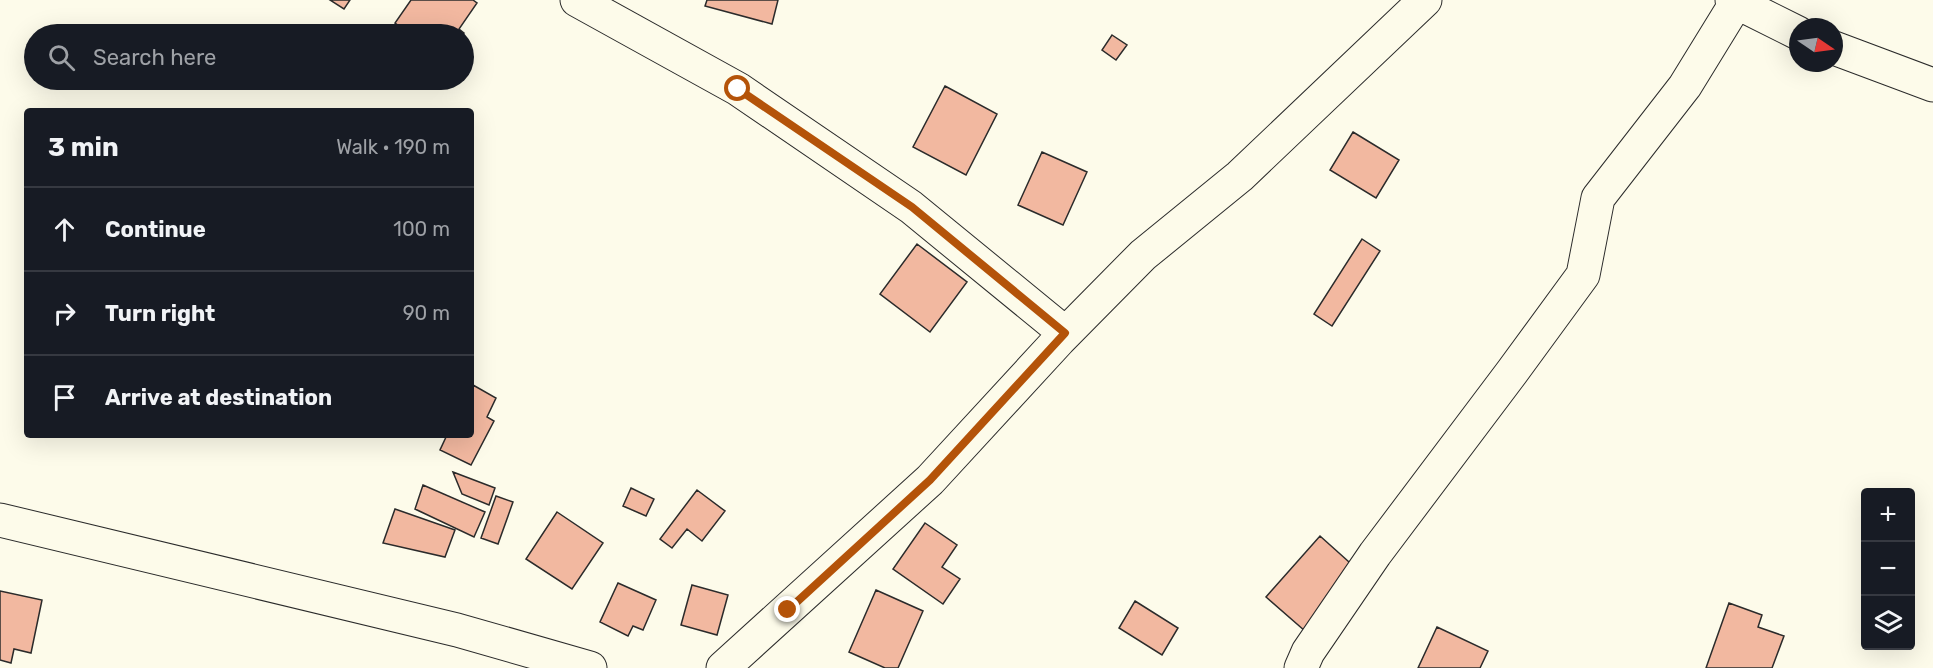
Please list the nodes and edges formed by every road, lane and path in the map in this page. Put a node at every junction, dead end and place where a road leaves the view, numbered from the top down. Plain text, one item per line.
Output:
1 (577, 0) edge
2 (1734, 2) edge
3 (1411, 4) edge
4 (1789, 29) edge
5 (1843, 51) edge
6 (1933, 85) edge
7 (1065, 333) junction
8 (0, 520) edge
9 (590, 668) edge
10 (723, 668) edge
11 (1301, 668) edge

1 - 7 street
2 - 4 street
2 - 11 street
3 - 7 street
5 - 6 street
7 - 10 street
8 - 9 street

